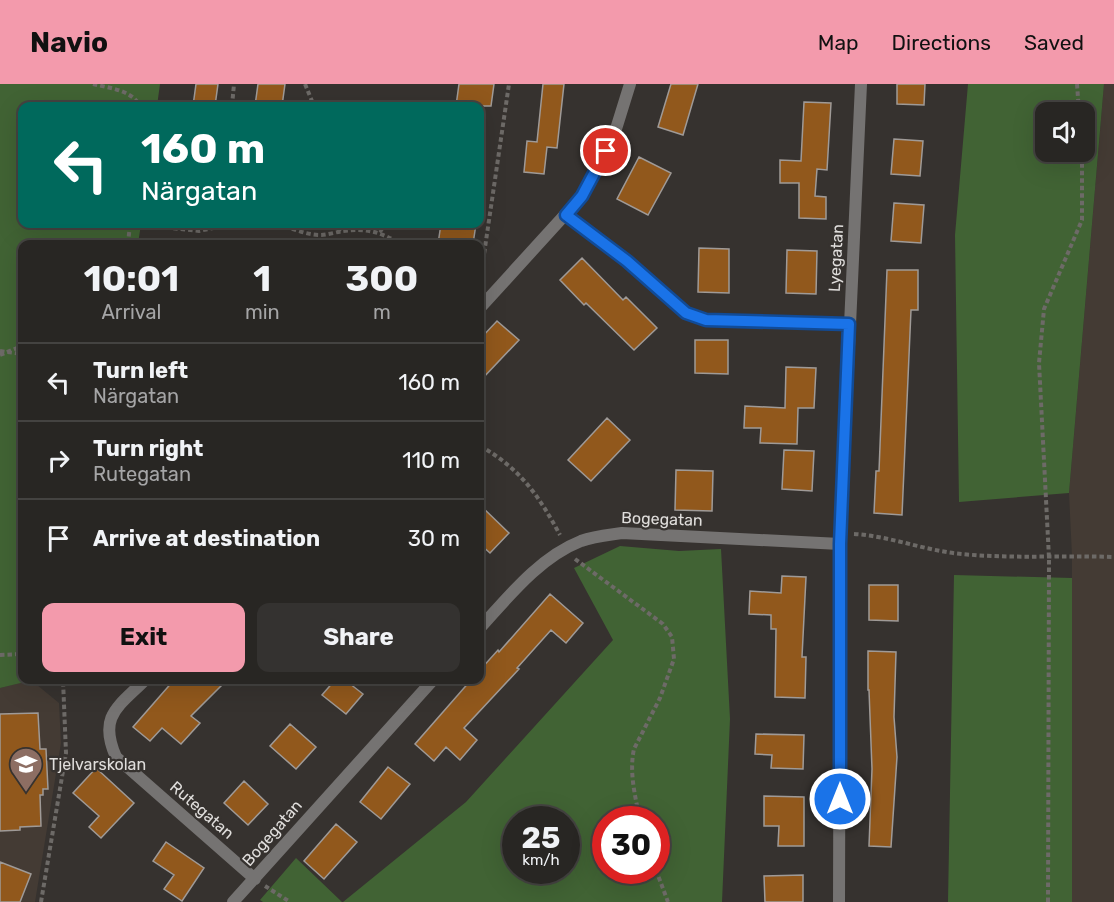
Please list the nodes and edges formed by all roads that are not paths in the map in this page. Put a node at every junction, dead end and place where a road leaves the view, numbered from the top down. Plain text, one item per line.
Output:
1 (630, 84) edge
2 (861, 84) edge
3 (566, 215) junction
4 (484, 304) edge
5 (849, 324) junction
6 (841, 539) junction
7 (484, 624) edge
8 (141, 684) edge
9 (429, 684) edge
10 (255, 879) junction
11 (233, 902) edge
12 (839, 902) edge

1 - 3 street
2 - 5 street, Lyegatan
3 - 4 street
3 - 5 street
5 - 6 street, Lyegatan
6 - 7 street, Bogegatan
6 - 12 street, Lyegatan
8 - 10 street, Rutegatan
9 - 10 street, Bogegatan
10 - 11 street, Bogegatan

